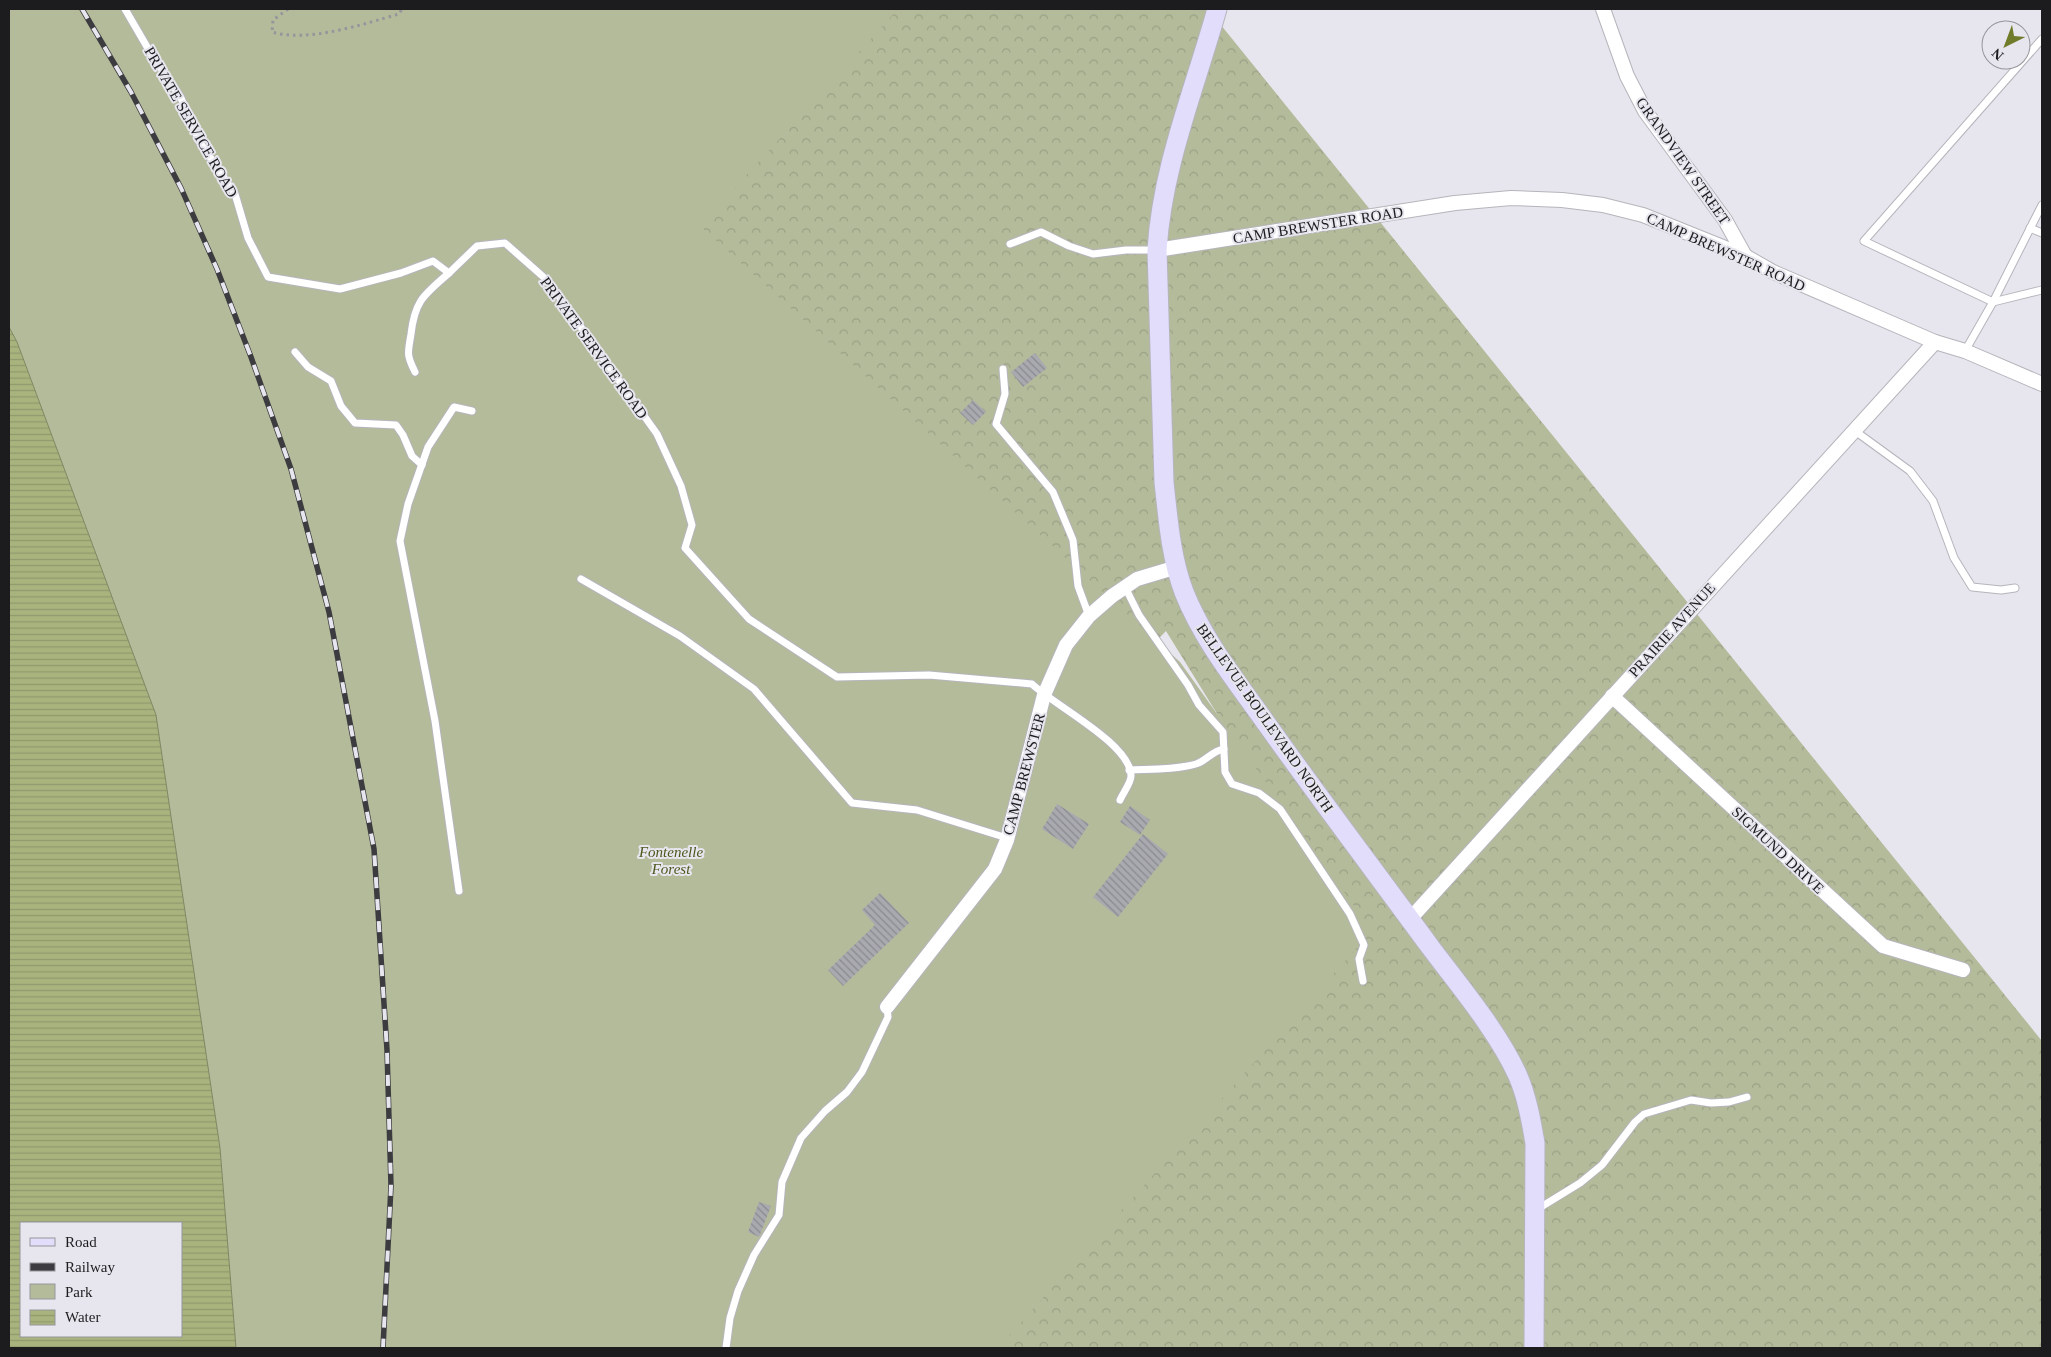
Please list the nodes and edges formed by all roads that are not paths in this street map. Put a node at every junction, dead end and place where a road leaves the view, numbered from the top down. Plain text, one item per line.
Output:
1 (125, 9) edge
2 (1217, 9) edge
3 (1603, 9) edge
4 (2042, 39) edge
5 (2042, 205) edge
6 (2030, 228) junction
7 (2042, 234) edge
8 (1010, 244) dead end
9 (1157, 250) junction
10 (1745, 256) junction
11 (449, 273) junction
12 (2042, 290) edge
13 (1993, 302) junction
14 (1935, 342) junction
15 (1965, 351) junction
16 (296, 352) dead end
17 (1003, 369) dead end
18 (415, 372) dead end
19 (2042, 384) edge
20 (472, 411) dead end
21 (1855, 431) junction
22 (422, 465) junction
23 (1177, 567) junction
24 (581, 580) dead end
25 (1125, 587) junction
26 (2016, 588) dead end
27 (1089, 616) junction
28 (1044, 695) junction
29 (1612, 696) junction
30 (1224, 749) junction
31 (1130, 770) junction
32 (1120, 800) dead end
33 (1007, 838) junction
34 (459, 891) dead end
35 (1410, 919) junction
36 (1964, 970) dead end
37 (1363, 981) dead end
38 (887, 1007) joint
39 (1747, 1096) dead end
40 (1536, 1210) junction
41 (726, 1348) edge
42 (1534, 1348) edge

1 - 11 lane, PRIVATE SERVICE ROAD
2 - 9 main road, BELLEVUE BOULEVARD NORTH
3 - 10 street, GRANDVIEW STREET
4 - 13 lane
5 - 6 lane
6 - 7 lane
6 - 13 lane
8 - 9 lane
9 - 10 street, CAMP BREWSTER ROAD
9 - 23 main road, BELLEVUE BOULEVARD NORTH
10 - 14 street, CAMP BREWSTER ROAD
11 - 18 lane
11 - 28 lane, PRIVATE SERVICE ROAD
12 - 13 lane
13 - 15 lane
14 - 15 street, CAMP BREWSTER ROAD
14 - 21 street, PRAIRIE AVENUE
15 - 19 street, CAMP BREWSTER ROAD
16 - 22 lane
17 - 27 lane
20 - 22 lane
21 - 26 lane
21 - 29 street, PRAIRIE AVENUE
22 - 34 lane
23 - 25 street, CAMP BREWSTER
23 - 35 main road, BELLEVUE BOULEVARD NORTH
24 - 33 lane
25 - 27 street, CAMP BREWSTER
25 - 30 lane
27 - 28 street, CAMP BREWSTER
28 - 31 lane
28 - 33 street, CAMP BREWSTER
29 - 35 street, PRAIRIE AVENUE
29 - 36 street, SIGMUND DRIVE
30 - 31 lane
30 - 37 lane
31 - 32 lane
33 - 38 street, CAMP BREWSTER
35 - 40 main road, BELLEVUE BOULEVARD NORTH
38 - 41 lane
39 - 40 lane
40 - 42 main road, BELLEVUE BOULEVARD NORTH

